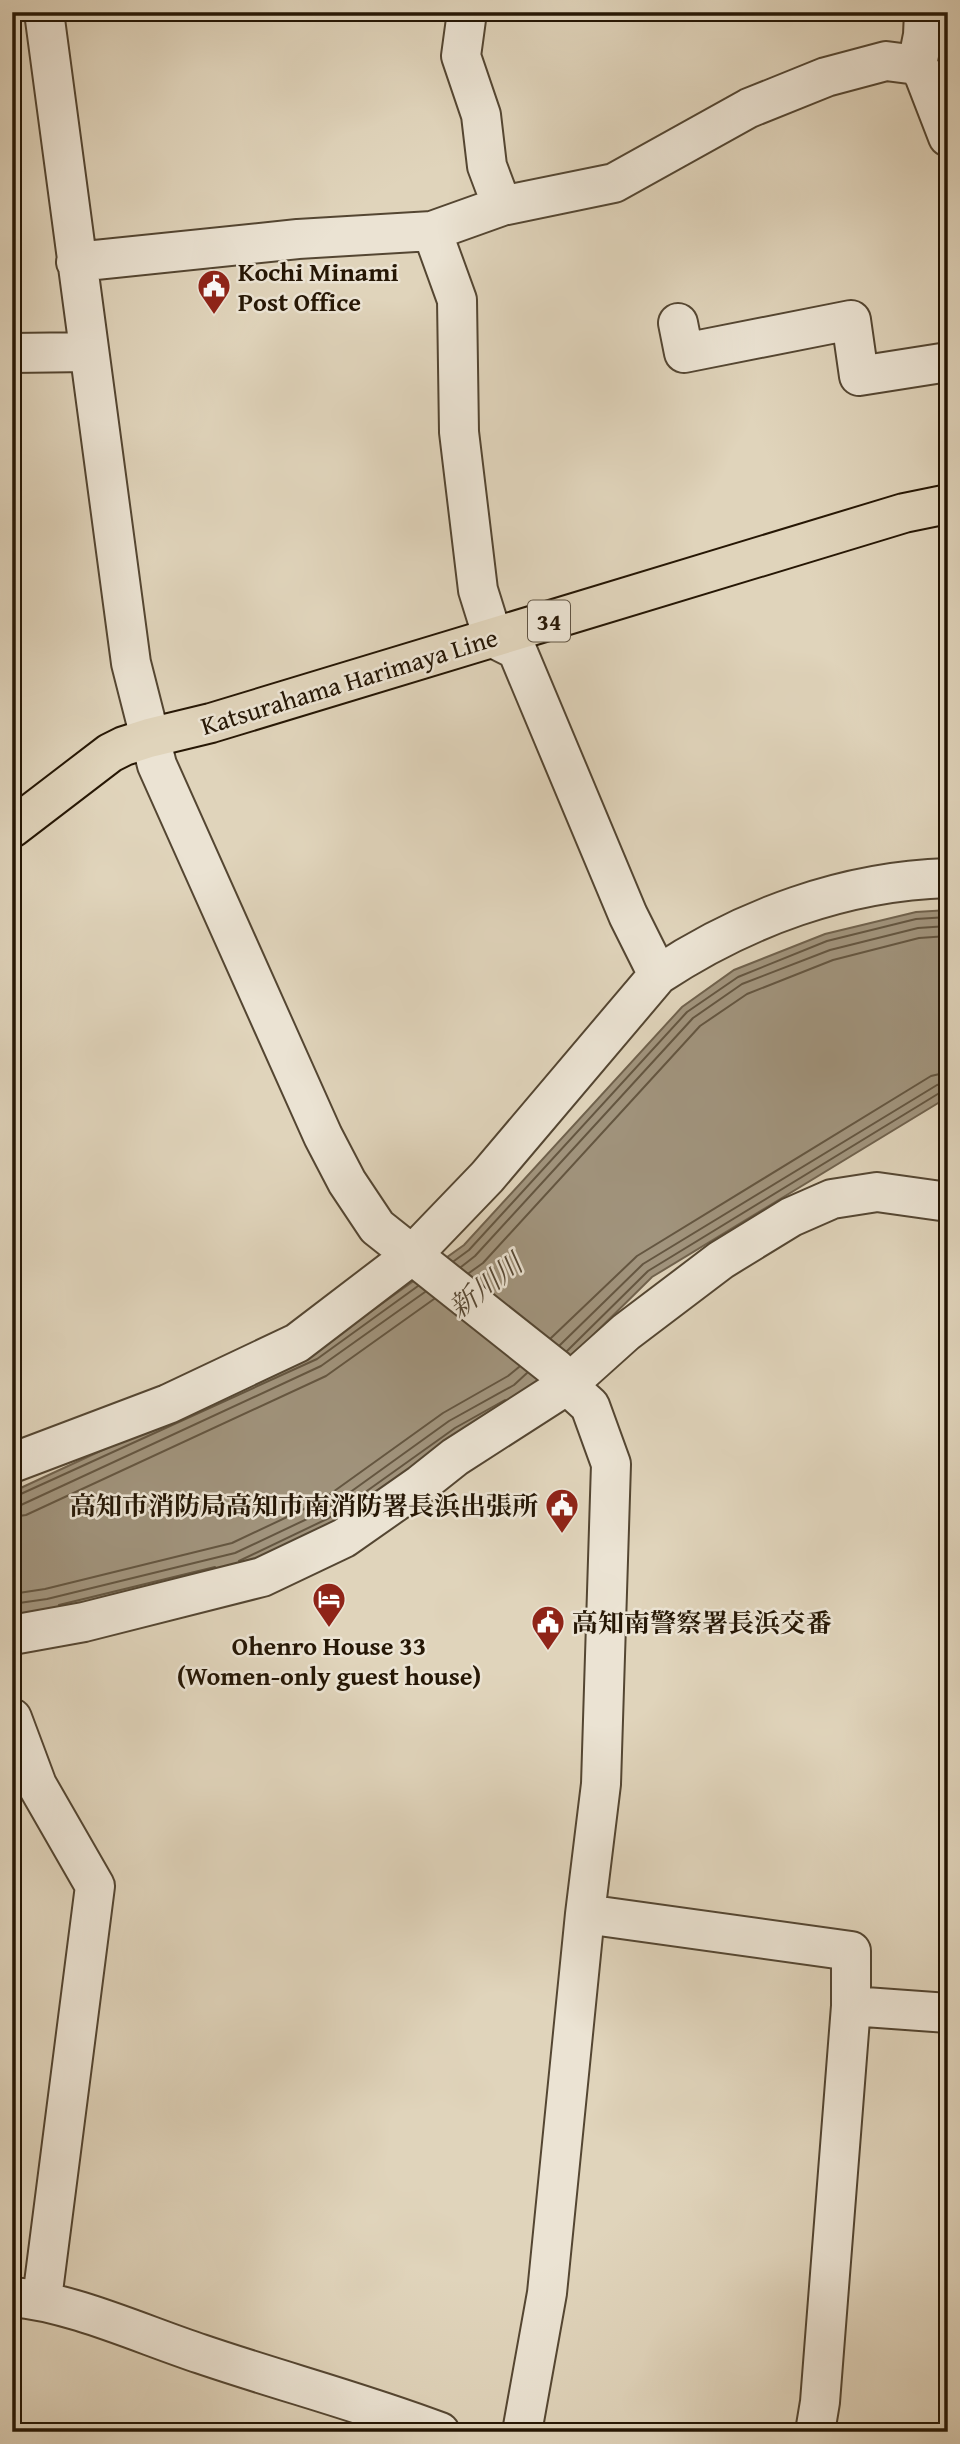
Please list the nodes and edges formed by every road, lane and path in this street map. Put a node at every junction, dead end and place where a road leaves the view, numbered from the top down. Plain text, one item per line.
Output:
1 (44, 12) edge
2 (467, 12) edge
3 (924, 12) edge
4 (917, 65) junction
5 (948, 137) edge
6 (502, 206) junction
7 (432, 231) junction
8 (76, 262) junction
9 (678, 323) dead end
10 (89, 352) junction
11 (12, 353) edge
12 (948, 362) edge
13 (948, 504) edge
14 (493, 638) junction
15 (149, 738) junction
16 (12, 828) edge
17 (948, 878) edge
18 (658, 975) junction
19 (948, 1202) edge
20 (418, 1259) junction
21 (562, 1377) junction
22 (12, 1464) edge
23 (12, 1635) edge
24 (12, 1718) edge
25 (585, 1914) junction
26 (851, 2006) junction
27 (948, 2013) edge
28 (27, 2298) edge
29 (440, 2432) edge
30 (522, 2432) edge
31 (815, 2432) edge

1 - 8 street
2 - 6 street
3 - 4 street
4 - 5 street
4 - 6 street
6 - 7 street
7 - 8 street
7 - 14 street
8 - 10 street
9 - 12 street
10 - 11 street
10 - 15 street
13 - 14 main road, Katsurahama Harimaya Line / 34
14 - 15 main road, Katsurahama Harimaya Line / 34
14 - 18 street
15 - 16 main road, Katsurahama Harimaya Line / 34
15 - 20 street
17 - 18 street
18 - 20 street
19 - 21 street
20 - 21 street
20 - 22 street
21 - 23 street
21 - 25 street
24 - 28 street
25 - 26 street
25 - 30 street
26 - 27 street
26 - 31 street
28 - 29 street

